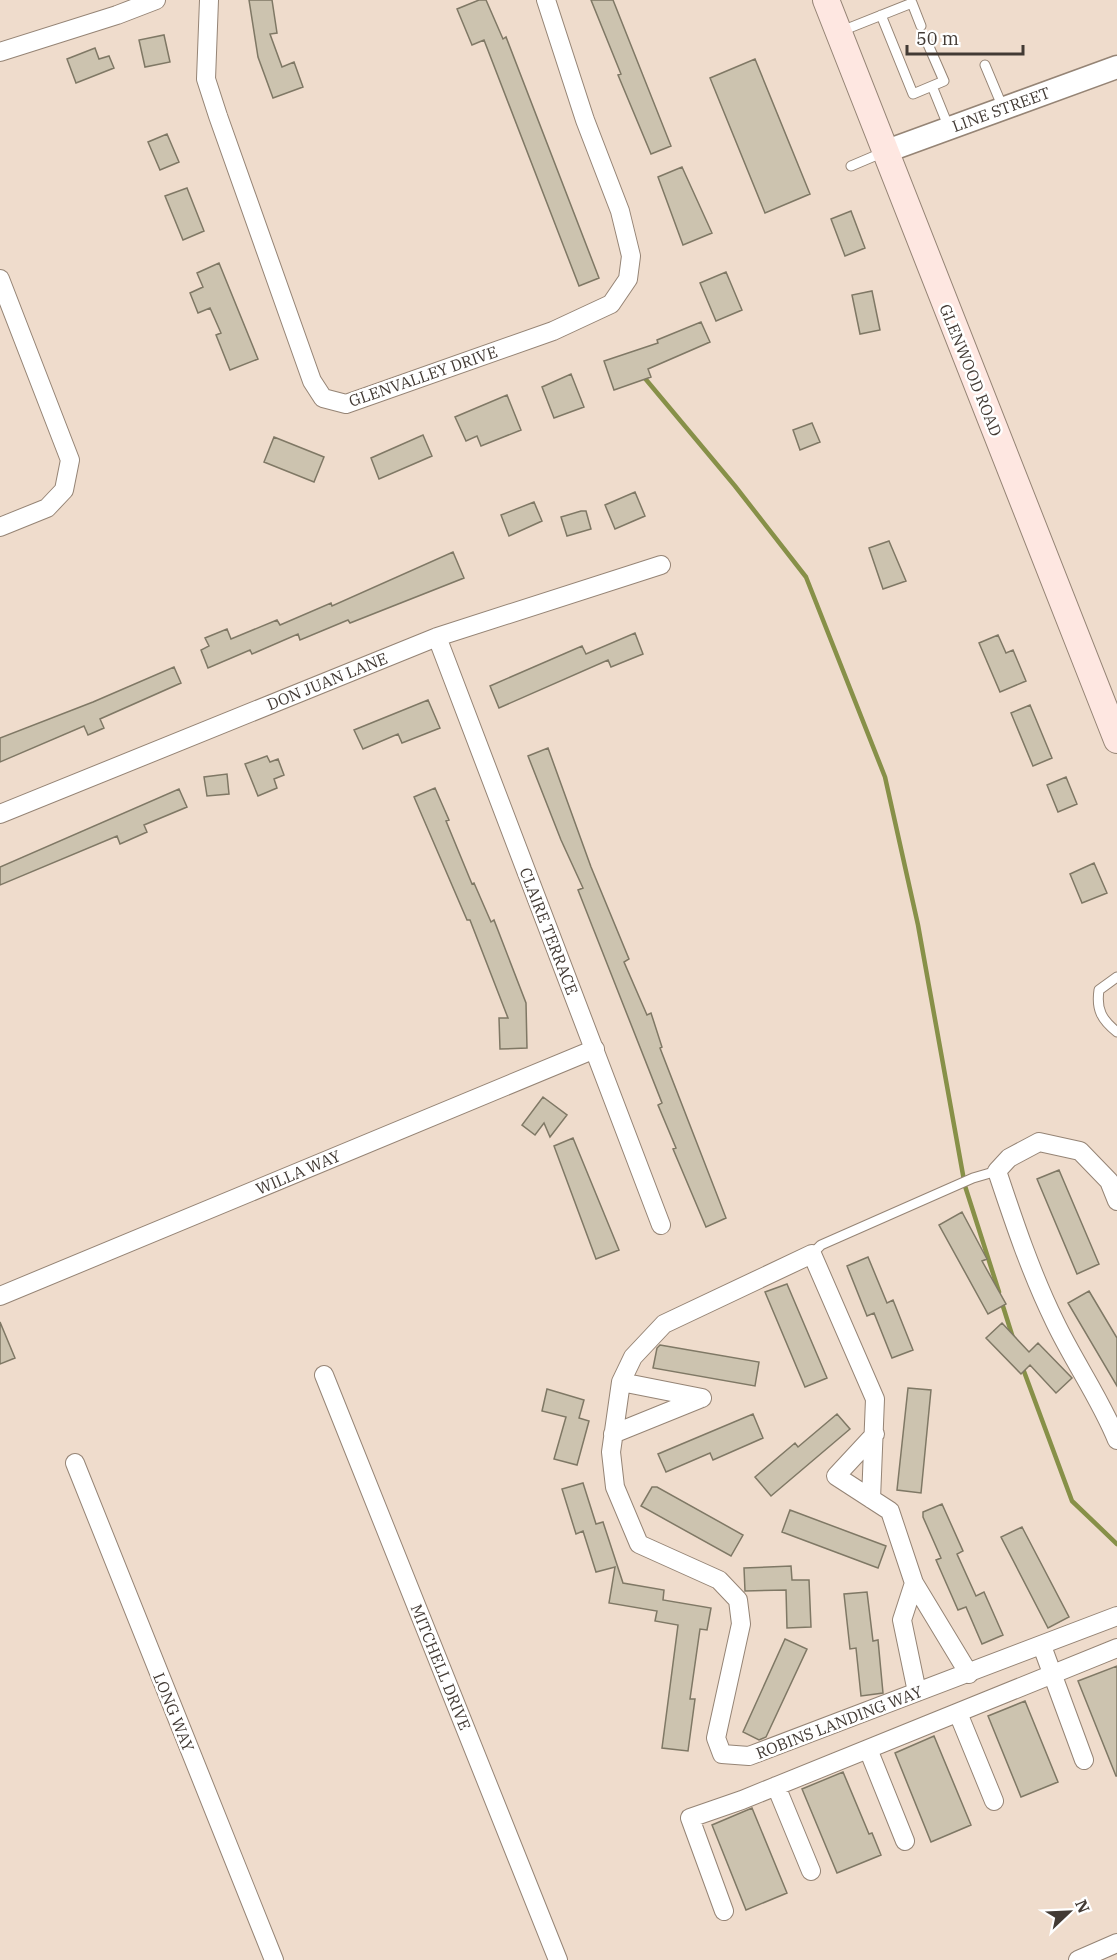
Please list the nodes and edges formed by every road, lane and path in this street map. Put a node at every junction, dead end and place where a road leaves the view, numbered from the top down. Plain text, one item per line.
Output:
1 (156, 0) edge
2 (209, 0) edge
3 (546, 0) edge
4 (826, 0) edge
5 (881, 15) junction
6 (918, 25) dead end
7 (839, 32) junction
8 (927, 42) dead end
9 (0, 52) edge
10 (985, 65) dead end
11 (1117, 67) edge
12 (932, 86) junction
13 (1003, 108) junction
14 (949, 128) junction
15 (884, 152) junction
16 (851, 166) dead end
17 (0, 279) edge
18 (0, 527) edge
19 (661, 565) dead end
20 (437, 637) junction
21 (1108, 692) edge
22 (1117, 740) edge
23 (0, 814) edge
24 (1117, 977) edge
25 (1117, 1032) edge
26 (595, 1049) junction
27 (997, 1171) junction
28 (1117, 1201) edge
29 (661, 1225) dead end
30 (812, 1254) junction
31 (0, 1296) edge
32 (324, 1375) dead end
33 (621, 1382) junction
34 (613, 1434) junction
35 (874, 1434) junction
36 (1117, 1440) edge
37 (75, 1463) dead end
38 (871, 1499) junction
39 (914, 1583) junction
40 (1111, 1618) edge
41 (1042, 1646) junction
42 (1117, 1648) edge
43 (989, 1667) junction
44 (969, 1674) junction
45 (1050, 1675) junction
46 (917, 1692) junction
47 (1001, 1695) junction
48 (958, 1713) junction
49 (868, 1749) junction
50 (1084, 1760) dead end
51 (776, 1786) junction
52 (994, 1800) dead end
53 (905, 1841) dead end
54 (811, 1870) dead end
55 (724, 1911) dead end
56 (1117, 1944) edge
57 (274, 1960) edge
58 (558, 1960) edge
59 (1078, 1960) edge

1 - 9 street
2 - 3 street, GLENVALLEY DRIVE
4 - 7 main road, GLENWOOD ROAD
5 - 6 lane
5 - 7 lane
5 - 12 lane
7 - 15 main road, GLENWOOD ROAD
8 - 12 lane
10 - 13 lane
11 - 13 street, LINE STREET
12 - 14 lane
13 - 14 street, LINE STREET
14 - 15 street, LINE STREET
15 - 16 lane
15 - 21 main road, GLENWOOD ROAD
17 - 18 street
19 - 20 street, DON JUAN LANE
20 - 23 street, DON JUAN LANE
20 - 26 street, CLAIRE TERRACE
21 - 22 main road, GLENWOOD ROAD
24 - 25 lane
26 - 29 street, CLAIRE TERRACE
26 - 31 street, WILLA WAY
27 - 28 street
27 - 30 lane
27 - 36 street
30 - 33 street, ROBINS LANDING WAY
30 - 35 street
32 - 58 street, MITCHELL DRIVE
33 - 34 street, ROBINS LANDING WAY
33 - 34 street
34 - 46 street, ROBINS LANDING WAY
35 - 38 street
35 - 38 street
37 - 57 street, LONG WAY
38 - 39 street
39 - 44 street
39 - 46 street
40 - 41 street, ROBINS LANDING WAY
40 - 42 street
41 - 43 street, ROBINS LANDING WAY
41 - 45 street
42 - 45 street, ROBINS LANDING WAY
43 - 44 street, ROBINS LANDING WAY
43 - 47 street
44 - 46 street, ROBINS LANDING WAY
45 - 47 street, ROBINS LANDING WAY
45 - 50 street
47 - 48 street, ROBINS LANDING WAY
48 - 49 street, ROBINS LANDING WAY
48 - 52 street
49 - 51 street, ROBINS LANDING WAY
49 - 53 street
51 - 54 street
51 - 55 street, ROBINS LANDING WAY
56 - 59 street

